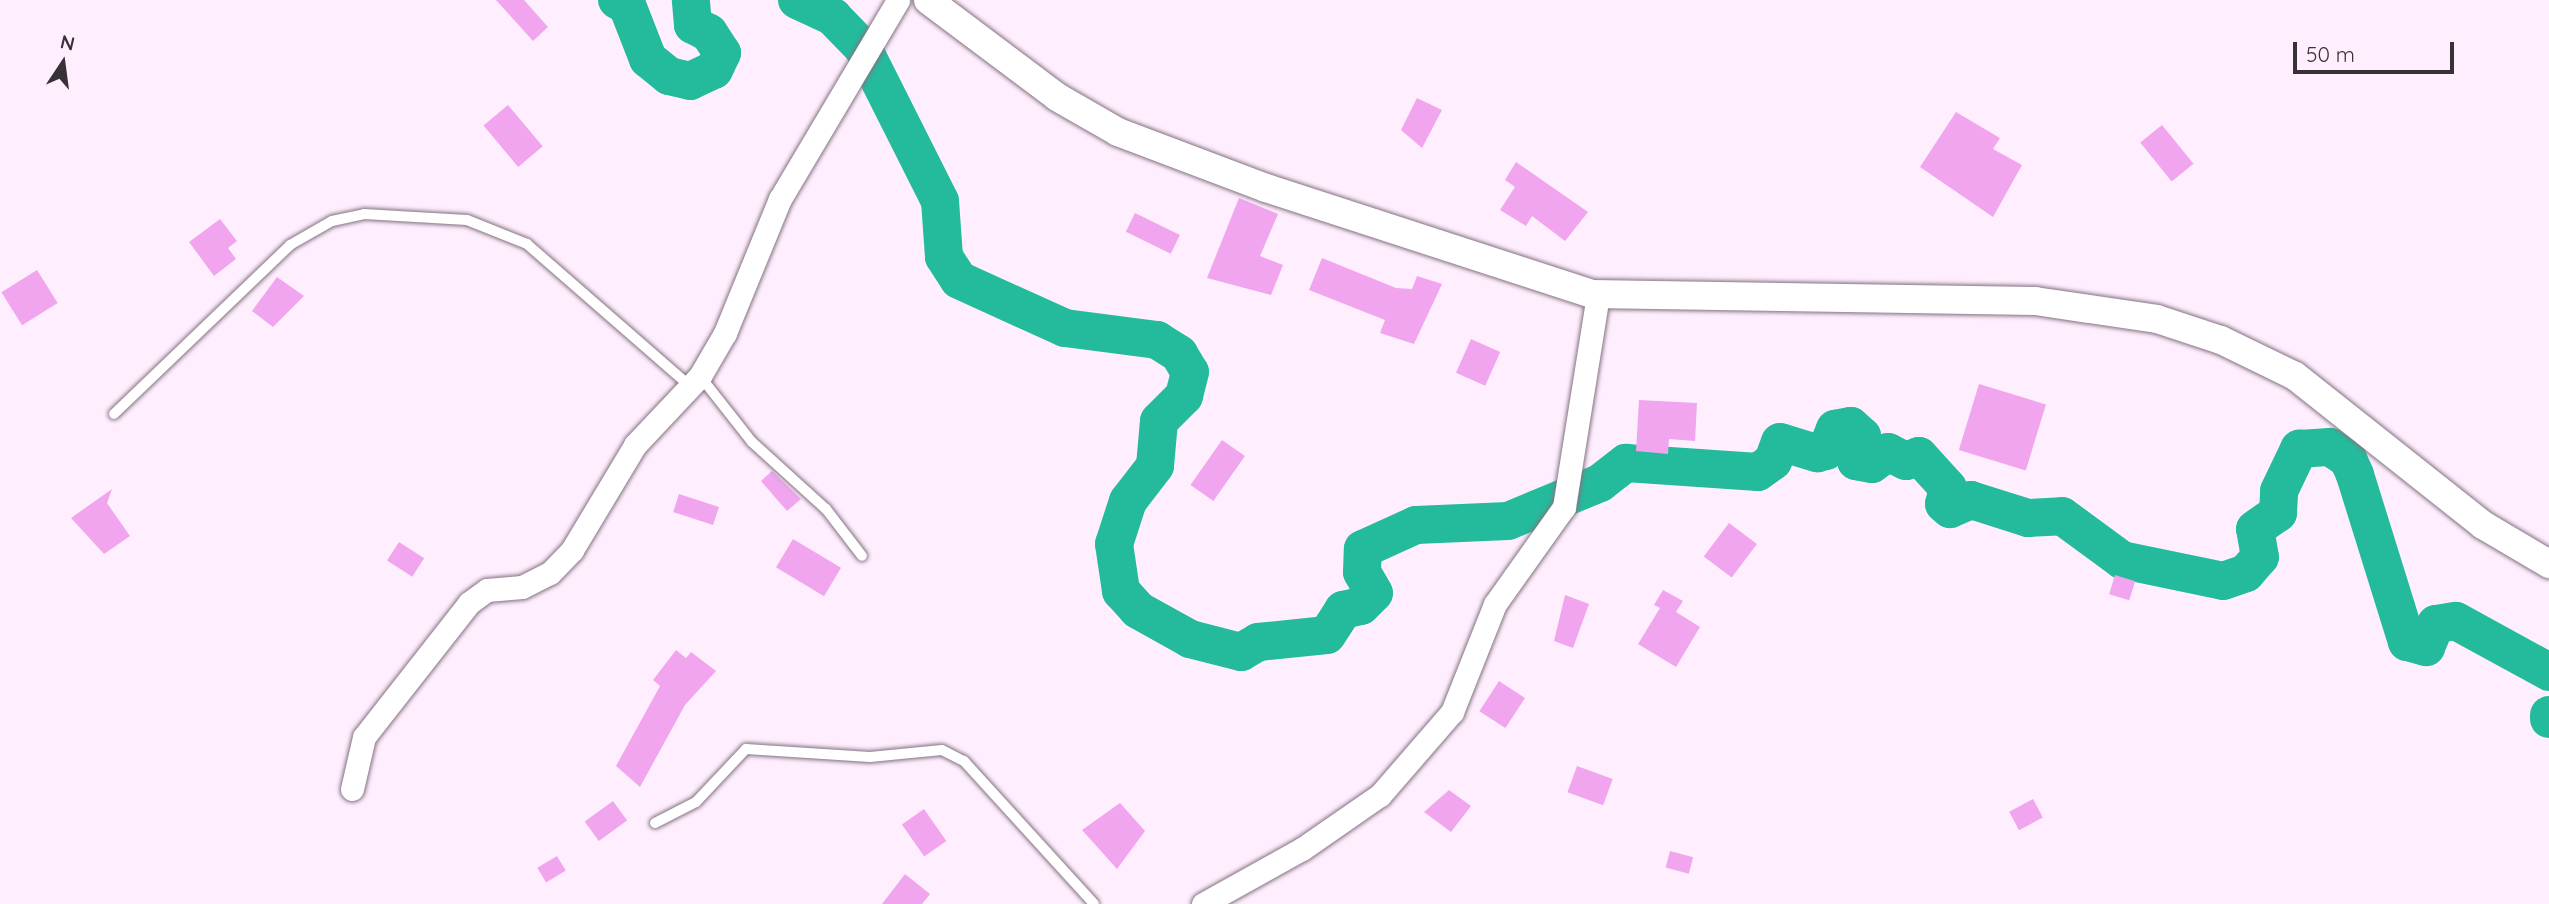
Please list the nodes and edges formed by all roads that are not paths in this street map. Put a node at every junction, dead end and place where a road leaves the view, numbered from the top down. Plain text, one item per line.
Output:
1 (898, 0) edge
2 (928, 0) edge
3 (1598, 295) junction
4 (695, 381) junction
5 (114, 414) dead end
6 (862, 556) dead end
7 (2549, 564) edge
8 (352, 789) dead end
9 (655, 823) dead end
10 (1199, 903) edge
11 (1094, 904) edge

1 - 4 street
2 - 3 street
3 - 7 street
3 - 10 street
4 - 5 lane
4 - 6 lane
4 - 8 street
9 - 11 lane

